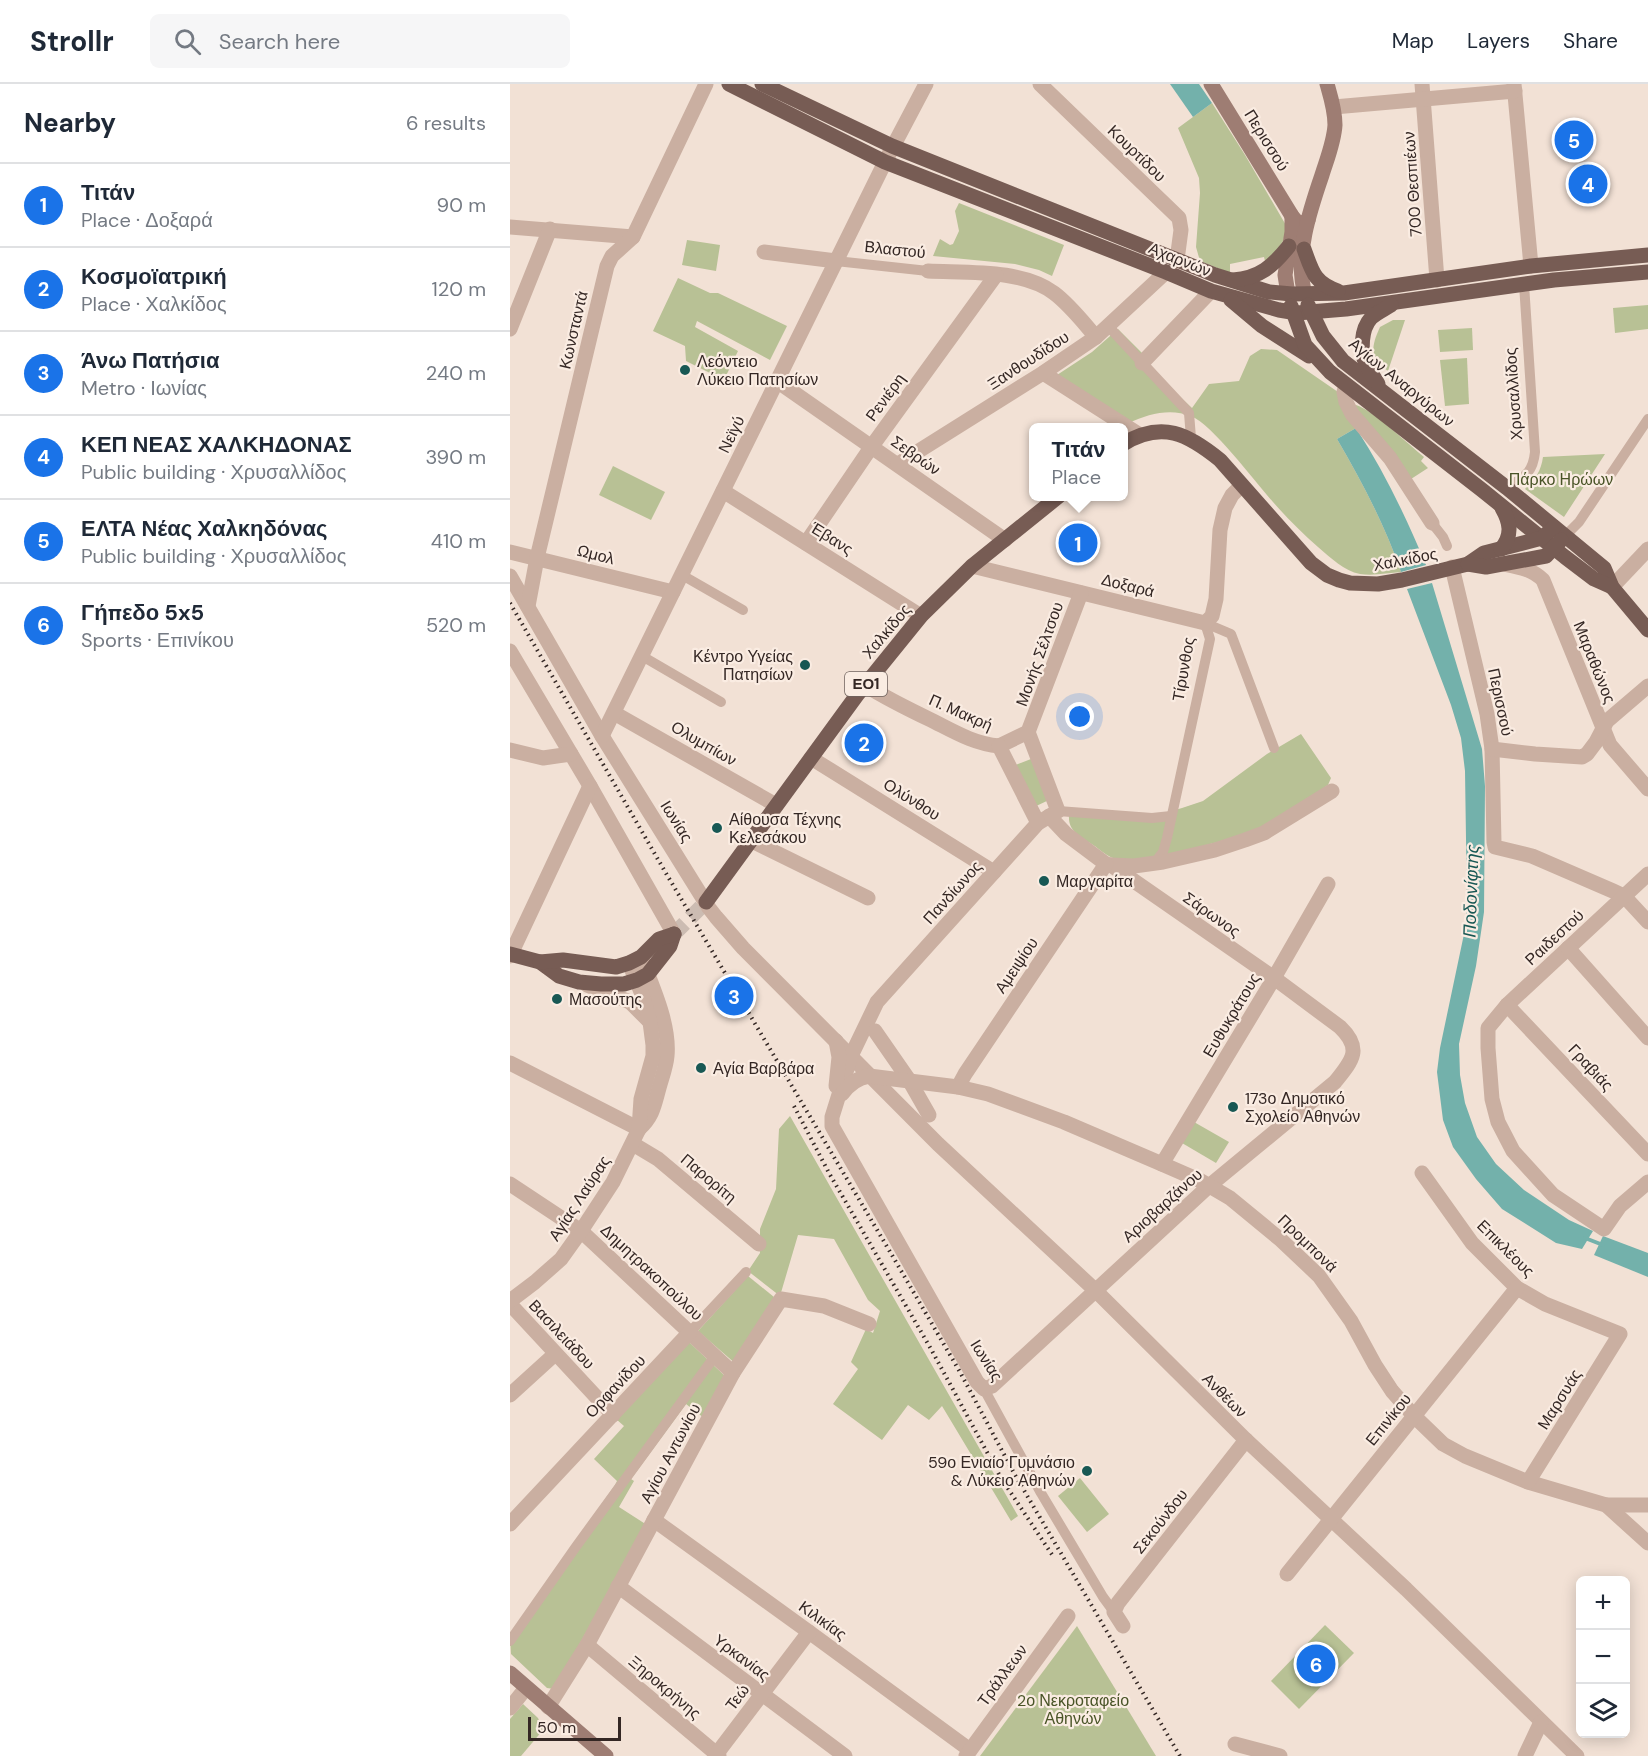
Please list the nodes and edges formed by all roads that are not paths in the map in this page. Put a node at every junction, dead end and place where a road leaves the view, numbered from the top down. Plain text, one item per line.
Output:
1 (706, 84) edge
2 (729, 84) edge
3 (762, 84) edge
4 (926, 84) edge
5 (1040, 84) edge
6 (1211, 84) edge
7 (1327, 84) edge
8 (1514, 87) edge
9 (1422, 91) edge
10 (1334, 107) junction
11 (892, 146) junction
12 (885, 162) junction
13 (1292, 216) junction
14 (1308, 220) junction
15 (510, 227) edge
16 (550, 230) junction
17 (633, 237) junction
18 (1297, 247) junction
19 (764, 252) dead end
20 (1648, 255) edge
21 (1177, 260) junction
22 (836, 261) junction
23 (1531, 266) junction
24 (928, 271) joint
25 (1166, 272) junction
26 (1648, 272) edge
27 (996, 274) junction
28 (1228, 280) junction
29 (1437, 280) junction
30 (1524, 284) junction
31 (1211, 291) junction
32 (1344, 293) junction
33 (1288, 294) junction
34 (1305, 294) junction
35 (1227, 296) junction
36 (1395, 302) junction
37 (1294, 312) junction
38 (1312, 313) junction
39 (1108, 326) junction
40 (510, 329) edge
41 (1096, 337) junction
42 (1319, 362) junction
43 (1142, 363) junction
44 (1043, 373) junction
45 (777, 381) junction
46 (1346, 385) junction
47 (1383, 392) junction
48 (1648, 419) edge
49 (1121, 423) edge
50 (1128, 427) edge
51 (1140, 435) junction
52 (1191, 438) junction
53 (1128, 441) edge
54 (872, 446) junction
55 (898, 464) junction
56 (1241, 486) junction
57 (1507, 488) junction
58 (723, 491) junction
59 (1053, 501) edge
60 (1500, 505) junction
61 (1432, 523) joint
62 (1559, 531) junction
63 (1005, 540) junction
64 (806, 543) junction
65 (1548, 543) junction
66 (1648, 549) edge
67 (510, 552) edge
68 (1502, 556) junction
69 (1450, 557) junction
70 (537, 558) junction
71 (972, 566) junction
72 (682, 575) junction
73 (510, 576) edge
74 (1611, 587) junction
75 (673, 592) junction
76 (1081, 592) junction
77 (528, 606) junction
78 (743, 610) dead end
79 (921, 616) junction
80 (1205, 623) junction
81 (1648, 630) edge
82 (510, 651) edge
83 (642, 656) junction
84 (865, 685) junction
85 (1648, 686) edge
86 (721, 702) dead end
87 (614, 713) junction
88 (1603, 729) junction
89 (1028, 732) junction
90 (602, 736) junction
91 (999, 746) junction
92 (1274, 748) dead end
93 (1492, 749) junction
94 (510, 750) edge
95 (571, 754) junction
96 (811, 758) junction
97 (590, 786) junction
98 (1648, 789) edge
99 (1332, 791) dead end
100 (776, 805) junction
101 (1171, 816) junction
102 (1048, 817) junction
103 (750, 840) junction
104 (1163, 862) junction
105 (1108, 864) junction
106 (994, 872) junction
107 (1648, 874) edge
108 (1328, 884) dead end
109 (1624, 897) junction
110 (868, 898) dead end
111 (706, 902) junction
112 (1648, 922) edge
113 (674, 934) junction
114 (1568, 948) junction
115 (510, 955) edge
116 (635, 960) junction
117 (540, 962) junction
118 (642, 977) junction
119 (1274, 978) junction
120 (579, 982) junction
121 (877, 1002) junction
122 (1507, 1005) junction
123 (650, 1022) junction
124 (875, 1031) junction
125 (1648, 1038) edge
126 (836, 1041) junction
127 (1353, 1044) joint
128 (851, 1056) junction
129 (510, 1063) edge
130 (869, 1076) junction
131 (909, 1080) junction
132 (951, 1087) junction
133 (839, 1097) junction
134 (929, 1115) junction
135 (832, 1126) joint
136 (639, 1129) junction
137 (633, 1144) junction
138 (938, 1144) junction
139 (1648, 1154) edge
140 (1162, 1164) junction
141 (1422, 1173) dead end
142 (1648, 1182) edge
143 (510, 1185) edge
144 (1209, 1186) junction
145 (581, 1231) junction
146 (759, 1244) dead end
147 (746, 1272) dead end
148 (1517, 1288) junction
149 (1095, 1290) junction
150 (510, 1302) edge
151 (870, 1324) dead end
152 (690, 1332) junction
153 (1620, 1334) joint
154 (555, 1354) junction
155 (715, 1356) junction
156 (733, 1373) junction
157 (984, 1389) junction
158 (510, 1395) edge
159 (613, 1414) junction
160 (1414, 1416) junction
161 (1246, 1440) junction
162 (1528, 1482) junction
163 (1606, 1505) junction
164 (1648, 1505) edge
165 (1330, 1519) junction
166 (654, 1520) junction
167 (510, 1524) edge
168 (1648, 1543) edge
169 (1287, 1574) dead end
170 (618, 1586) junction
171 (1114, 1612) junction
172 (1068, 1616) dead end
173 (1123, 1626) dead end
174 (809, 1632) junction
175 (510, 1641) edge
176 (587, 1645) junction
177 (510, 1673) edge
178 (526, 1688) junction
179 (762, 1694) junction
180 (548, 1707) junction
181 (510, 1708) edge
182 (1541, 1722) junction
183 (1235, 1744) dead end
184 (968, 1753) edge
185 (604, 1755) edge
186 (717, 1755) edge
187 (845, 1756) edge
188 (1280, 1756) edge
189 (1525, 1756) edge
190 (1577, 1756) edge

1 - 17 street, Κωνσταντά
2 - 12 main road, Αχαρνών
3 - 11 main road, Αχαρνών
4 - 11 street, Νεϊγύ
5 - 21 street, Κουρτίδου
6 - 13 main road, Περισσού
7 - 10 main road, Αγίων Αναργύρων
8 - 9 street
8 - 23 street
9 - 10 street
9 - 29 street, 700 Θεσπιέων
10 - 14 main road, Αγίων Αναργύρων
11 - 12 street, Νεϊγύ
11 - 21 main road, Αχαρνών
12 - 22 street, Νεϊγύ
12 - 25 main road, Αχαρνών
13 - 14 main road
13 - 18 main road
14 - 18 main road, Αγίων Αναργύρων
15 - 16 street
16 - 17 street
16 - 40 street
17 - 70 street, Κωνσταντά
18 - 28 main road
18 - 32 main road
18 - 33 main road, Αγίων Αναργύρων
18 - 34 main road, Αγίων Αναργύρων
19 - 22 street, Βλαστού
20 - 23 main road, Αχαρνών
21 - 28 main road, Αχαρνών
22 - 24 street, Βλαστού
22 - 45 street, Νεϊγύ
23 - 29 main road, Αχαρνών
24 - 27 street, Βλαστού
25 - 31 main road, Αχαρνών
25 - 39 street, Ξανθουδίδου
26 - 30 main road, Αχαρνών
27 - 41 street, Βλαστού
27 - 54 street, Ρενιέρη
28 - 33 main road, Αχαρνών
29 - 32 main road, Αχαρνών
30 - 36 main road, Αχαρνών
30 - 57 street, Χρυσαλλίδος
31 - 35 main road, Αχαρνών
31 - 43 street
32 - 34 main road, Αχαρνών
33 - 34 main road, Αχαρνών
33 - 37 main road, Αγίων Αναργύρων
34 - 38 main road, Αγίων Αναργύρων
35 - 37 main road, Αχαρνών
35 - 42 main road
36 - 38 main road, Αχαρνών
36 - 47 main road
37 - 38 main road, Αχαρνών
37 - 42 main road, Αγίων Αναργύρων
38 - 47 main road, Αγίων Αναργύρων
39 - 41 street, Ξανθουδίδου
39 - 43 street
41 - 44 street, Ξανθουδίδου
42 - 46 main road, Αγίων Αναργύρων
43 - 52 street
44 - 49 street
44 - 55 street, Ξανθουδίδου
45 - 54 street, Σεβρών
45 - 58 street, Νεϊγύ
46 - 60 main road, Αγίων Αναργύρων
46 - 61 street
47 - 57 main road, Αγίων Αναργύρων
48 - 62 street
50 - 51 street
51 - 52 main road, Χαλκίδος
51 - 53 main road, Χαλκίδος
52 - 56 main road, Χαλκίδος
54 - 55 street, Σεβρών
54 - 64 street, Ρενιέρη
55 - 63 street, Σεβρών
56 - 69 main road, Χαλκίδος
56 - 80 street, Τίρυνθος
57 - 62 main road, Αγίων Αναργύρων
58 - 64 street, Έβανς
58 - 72 street, Νεϊγύ
59 - 63 main road, Χαλκίδος / ΕΟ1
60 - 65 main road, Αγίων Αναργύρων
60 - 68 main road
61 - 69 street
62 - 65 main road, Χαλκίδος
62 - 74 main road, Αγίων Αναργύρων
63 - 71 main road, Χαλκίδος / ΕΟ1
64 - 79 street, Έβανς
65 - 68 main road, Χαλκίδος
65 - 74 main road, Αγίων Αναργύρων
66 - 74 street
67 - 70 street, Ωμολ
68 - 69 main road, Χαλκίδος
68 - 88 street, Μαραθώνος
69 - 93 street, Περισσού
70 - 75 street, Ωμολ
70 - 77 street, Κωνσταντά
71 - 76 street, Δοξαρά
71 - 79 main road, Χαλκίδος / ΕΟ1
72 - 75 street, Νεϊγύ
72 - 78 street
73 - 77 street, Ιωνίας
74 - 81 main road
75 - 83 street, Νεϊγύ
76 - 80 street, Δοξαρά
76 - 89 street, Μονής Σέλτσου
77 - 90 street, Ιωνίας
79 - 84 main road, Χαλκίδος / ΕΟ1
80 - 92 street
80 - 101 street, Τίρυνθος
82 - 95 street
83 - 86 street
83 - 87 street, Νεϊγύ
84 - 91 street, Π. Μακρή
84 - 96 main road, Χαλκίδος / ΕΟ1
85 - 88 street
87 - 90 street, Νεϊγύ
87 - 100 street, Ολυμπίων
88 - 93 street
88 - 98 street, Μαραθώνος
89 - 91 street, Μονής Σέλτσου
89 - 102 street, Σάρωνος
90 - 111 street, Ιωνίας
91 - 102 street, Π. Μακρή
93 - 109 street, Περισσού
94 - 95 street
95 - 97 street
96 - 100 main road, Χαλκίδος / ΕΟ1
96 - 106 street, Ολύνθου
97 - 113 street
97 - 115 street
99 - 104 street
100 - 103 main road, Χαλκίδος / ΕΟ1
101 - 102 street
101 - 104 street, Τίρυνθος
102 - 105 street, Σάρωνος
102 - 106 street, Πανδίωνος
103 - 110 street
103 - 111 main road, Χαλκίδος / ΕΟ1
104 - 105 street
105 - 119 street, Σάρωνος
105 - 132 street, Αμειψίου
106 - 121 street, Πανδίωνος
107 - 109 street, Ραιδεστού
108 - 119 street, Ευθυκράτους
109 - 112 street
109 - 114 street, Ραιδεστού
111 - 126 street, Ιωνίας
113 - 116 main road
113 - 118 main road
114 - 122 street, Ραιδεστού
114 - 125 street
115 - 117 main road
116 - 117 main road
116 - 118 street, Αγίας Λαύρας
117 - 120 main road
118 - 120 main road
118 - 123 street, Αγίας Λαύρας
118 - 136 street, Αγίας Λαύρας
119 - 127 street, Σάρωνος
119 - 140 street, Ευθυκράτους
120 - 123 street
121 - 124 street
121 - 128 street, Πανδίωνος
122 - 139 street, Γραβιάς
122 - 142 street, Ραιδεστού
123 - 136 street, Αγίας Λαύρας
124 - 128 street, Πανδίωνος
124 - 131 street
126 - 128 street, Ιωνίας
126 - 133 street
127 - 144 street, Αριοβαρζάνου
128 - 130 street, Ανθέων
128 - 133 street, Πανδίωνος
129 - 136 street
130 - 131 street, Προμπονά
130 - 133 street
130 - 138 street, Ανθέων
131 - 132 street, Προμπονά
131 - 134 street
132 - 134 street, Αμειψίου
132 - 140 street, Προμπονά
133 - 135 street, Πανδίωνος
134 - 138 street
135 - 157 street, Ιωνίας
136 - 137 street, Αγίας Λαύρας
137 - 145 street, Αγίας Λαύρας
137 - 146 street, Παρορίτη
138 - 149 street, Ανθέων
140 - 144 street, Προμπονά
141 - 148 street, Επικλέους
143 - 145 street, Δημητρακοπούλου
144 - 149 street, Αριοβαρζάνου
144 - 160 street, Προμπονά
145 - 150 street, Αγίας Λαύρας
145 - 152 street, Δημητρακοπούλου
147 - 152 street, Ορφανίδου
148 - 153 street, Επικλέους
148 - 160 street, Επινίκου
149 - 157 street, Αριοβαρζάνου
149 - 161 street, Ανθέων
150 - 154 street, Βασιλειάδου
151 - 156 street, Αγίου Αντωνίου
152 - 155 street, Δημητρακοπούλου
152 - 159 street, Ορφανίδου
153 - 162 street, Μαρσυάς
154 - 158 street
154 - 159 street, Βασιλειάδου
155 - 156 street, Δημητρακοπούλου
155 - 175 street
156 - 166 street, Αγίου Αντωνίου
157 - 171 street, Ιωνίας
159 - 167 street, Ορφανίδου
160 - 162 street, Προμπονά
160 - 165 street, Επινίκου
161 - 165 street, Ανθέων
161 - 171 street, Σεκούνδου
162 - 163 street, Προμπονά
163 - 164 street
163 - 168 street, Προμπονά
165 - 169 street, Επινίκου
165 - 182 street, Ανθέων
166 - 170 street, Αγίου Αντωνίου
166 - 174 street, Κιλικίας
170 - 176 street, Αγίου Αντωνίου
170 - 179 street, Υρκανίας
171 - 173 street
172 - 184 street, Τράλλεων
174 - 179 street, Τεώ
174 - 184 street, Κιλικίας
176 - 180 street, Αγίου Αντωνίου
176 - 186 street, Ξηροκρήνης
177 - 178 main road
178 - 180 main road
178 - 181 street
179 - 186 street, Τεώ
179 - 187 street, Υρκανίας
180 - 185 main road
182 - 189 street
182 - 190 street, Ανθέων
183 - 188 street

